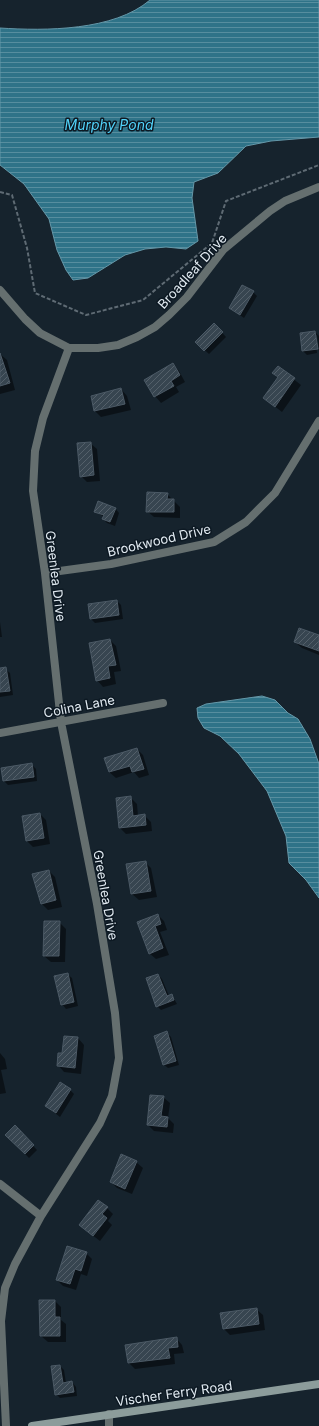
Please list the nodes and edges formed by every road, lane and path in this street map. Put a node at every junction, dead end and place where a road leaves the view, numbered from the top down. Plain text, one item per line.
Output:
1 (319, 165) edge
2 (319, 187) edge
3 (0, 192) edge
4 (0, 290) edge
5 (69, 348) junction
6 (319, 421) edge
7 (44, 573) junction
8 (163, 703) dead end
9 (61, 722) junction
10 (0, 733) edge
11 (0, 1184) edge
12 (41, 1216) junction
13 (319, 1384) edge
14 (108, 1414) junction
15 (6, 1426) edge
16 (32, 1426) edge
17 (109, 1426) edge

1 - 3 path
2 - 5 street, Broadleaf Drive
4 - 5 street, Broadleaf Drive
5 - 7 street, Greenlea Drive
6 - 7 street, Brookwood Drive
7 - 9 street, Greenlea Drive
8 - 9 street, Colina Lane
9 - 10 street, Colina Lane
9 - 12 street, Greenlea Drive
11 - 12 street
12 - 15 street, Greenlea Drive
13 - 14 street, Vischer Ferry Road
14 - 16 street, Vischer Ferry Road
14 - 17 street

